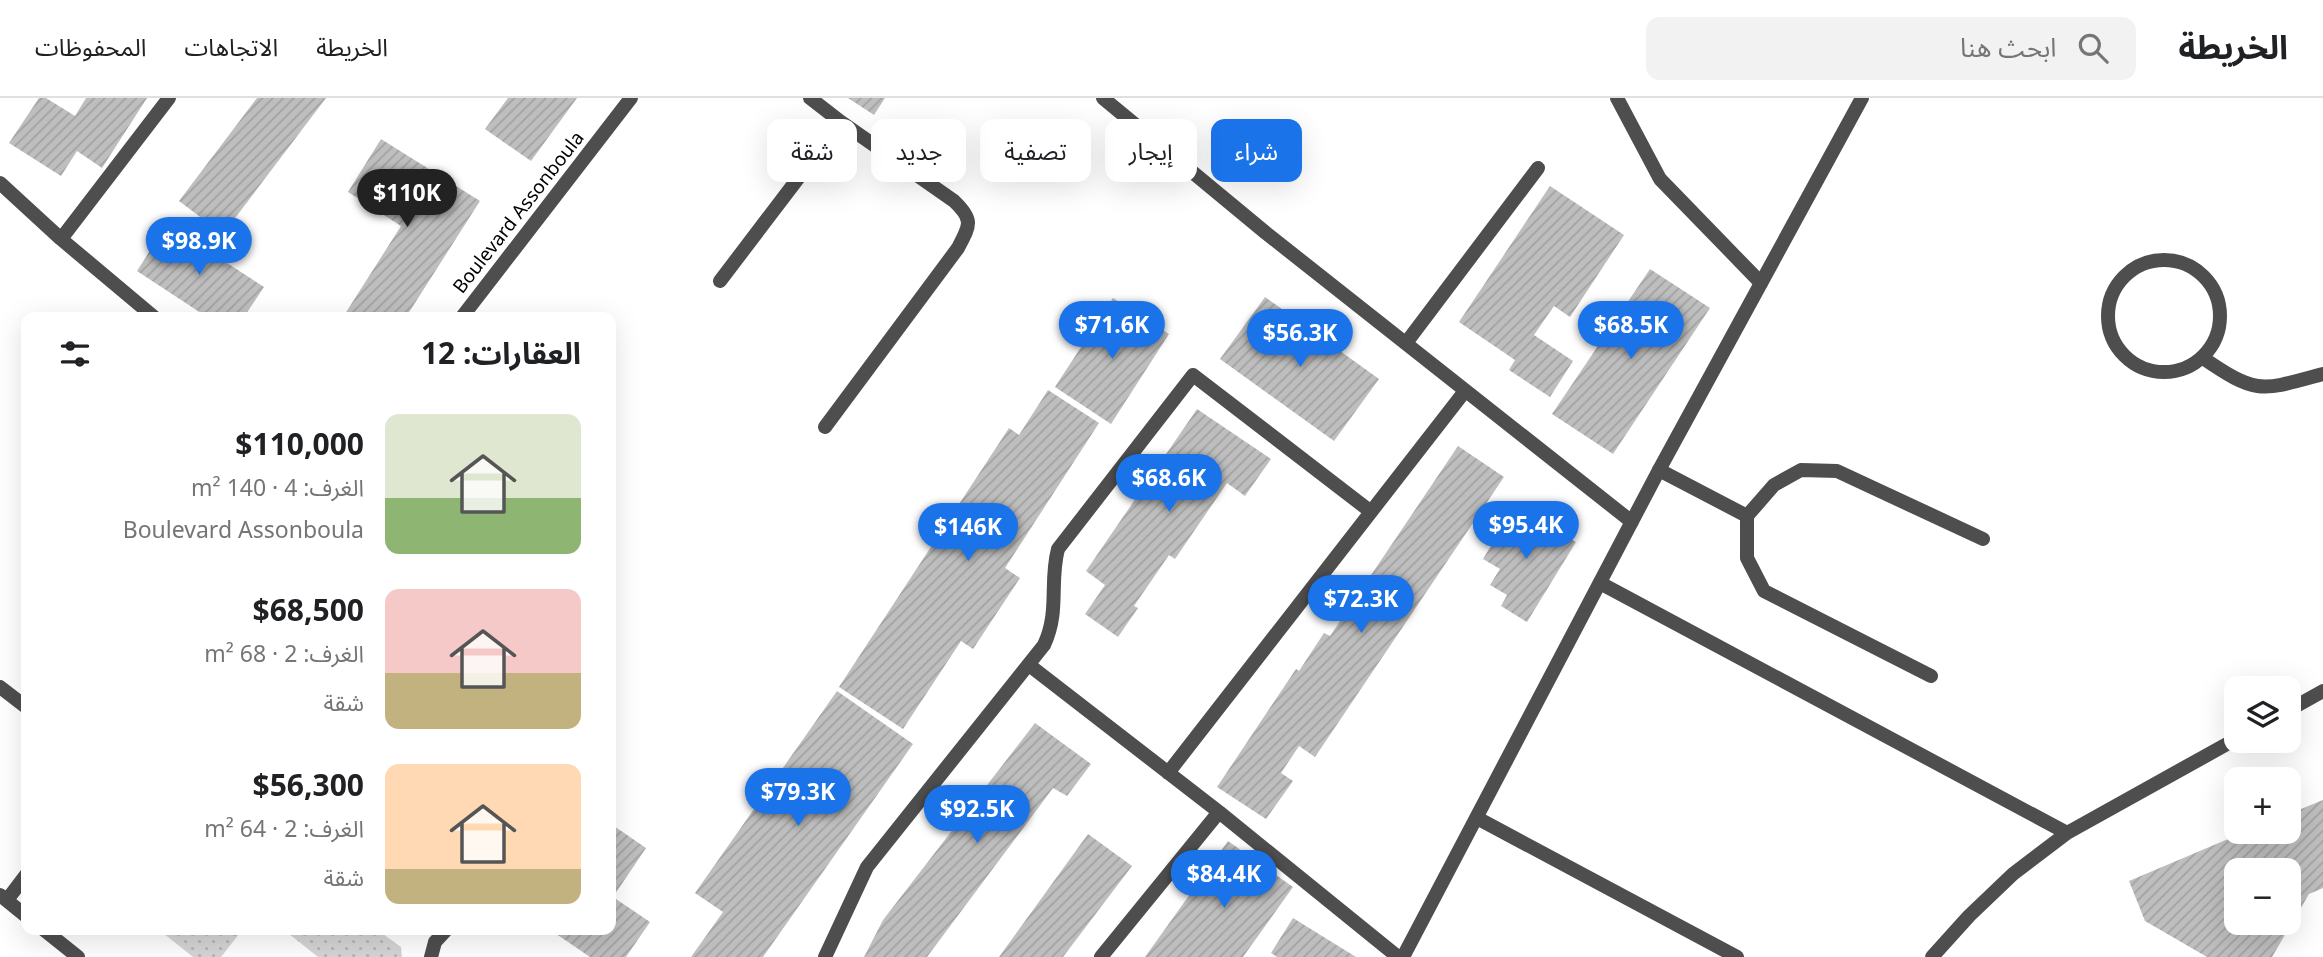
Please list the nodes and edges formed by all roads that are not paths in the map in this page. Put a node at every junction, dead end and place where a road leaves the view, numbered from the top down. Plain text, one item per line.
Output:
1 (169, 98) edge
2 (631, 98) edge
3 (810, 98) edge
4 (1103, 98) edge
5 (1616, 98) edge
6 (1862, 98) edge
7 (837, 119) edge
8 (857, 133) edge
9 (1538, 168) dead end
10 (795, 182) edge
11 (0, 183) edge
12 (61, 239) junction
13 (720, 281) dead end
14 (1761, 283) junction
15 (148, 312) edge
16 (466, 312) edge
17 (1406, 343) junction
18 (2203, 358) junction
19 (2323, 374) edge
20 (1465, 391) junction
21 (825, 427) dead end
22 (1659, 470) junction
23 (1370, 511) junction
24 (1747, 516) junction
25 (1632, 522) junction
26 (1983, 538) dead end
27 (1600, 583) junction
28 (1029, 665) junction
29 (1931, 676) dead end
30 (0, 687) edge
31 (2323, 691) edge
32 (21, 703) edge
33 (2301, 703) edge
34 (2224, 746) edge
35 (1168, 773) junction
36 (1219, 812) junction
37 (1477, 818) junction
38 (2067, 834) junction
39 (21, 880) edge
40 (3, 898) edge
41 (21, 912) edge
42 (50, 935) edge
43 (441, 935) edge
44 (78, 957) edge
45 (431, 957) edge
46 (825, 957) edge
47 (1101, 957) edge
48 (1398, 957) edge
49 (1404, 957) edge
50 (1737, 957) edge
51 (1932, 957) edge

1 - 12 street
2 - 16 street, Boulevard Assonboula
3 - 7 street
4 - 17 street
5 - 14 street
6 - 14 street
8 - 21 street
9 - 17 street
10 - 13 street
11 - 12 street
12 - 15 street
14 - 22 street
17 - 20 street
18 - 18 street
18 - 19 street
20 - 23 street
20 - 25 street
22 - 24 street
22 - 25 street
23 - 28 street
23 - 35 street
24 - 26 street
24 - 29 street
25 - 27 street
27 - 37 street
27 - 38 street
28 - 35 street
28 - 46 street
30 - 32 street
31 - 33 street
34 - 38 street
35 - 36 street
36 - 47 street
36 - 48 street
37 - 49 street
37 - 50 street
38 - 51 street
39 - 40 street
40 - 41 street
42 - 44 street
43 - 45 street

